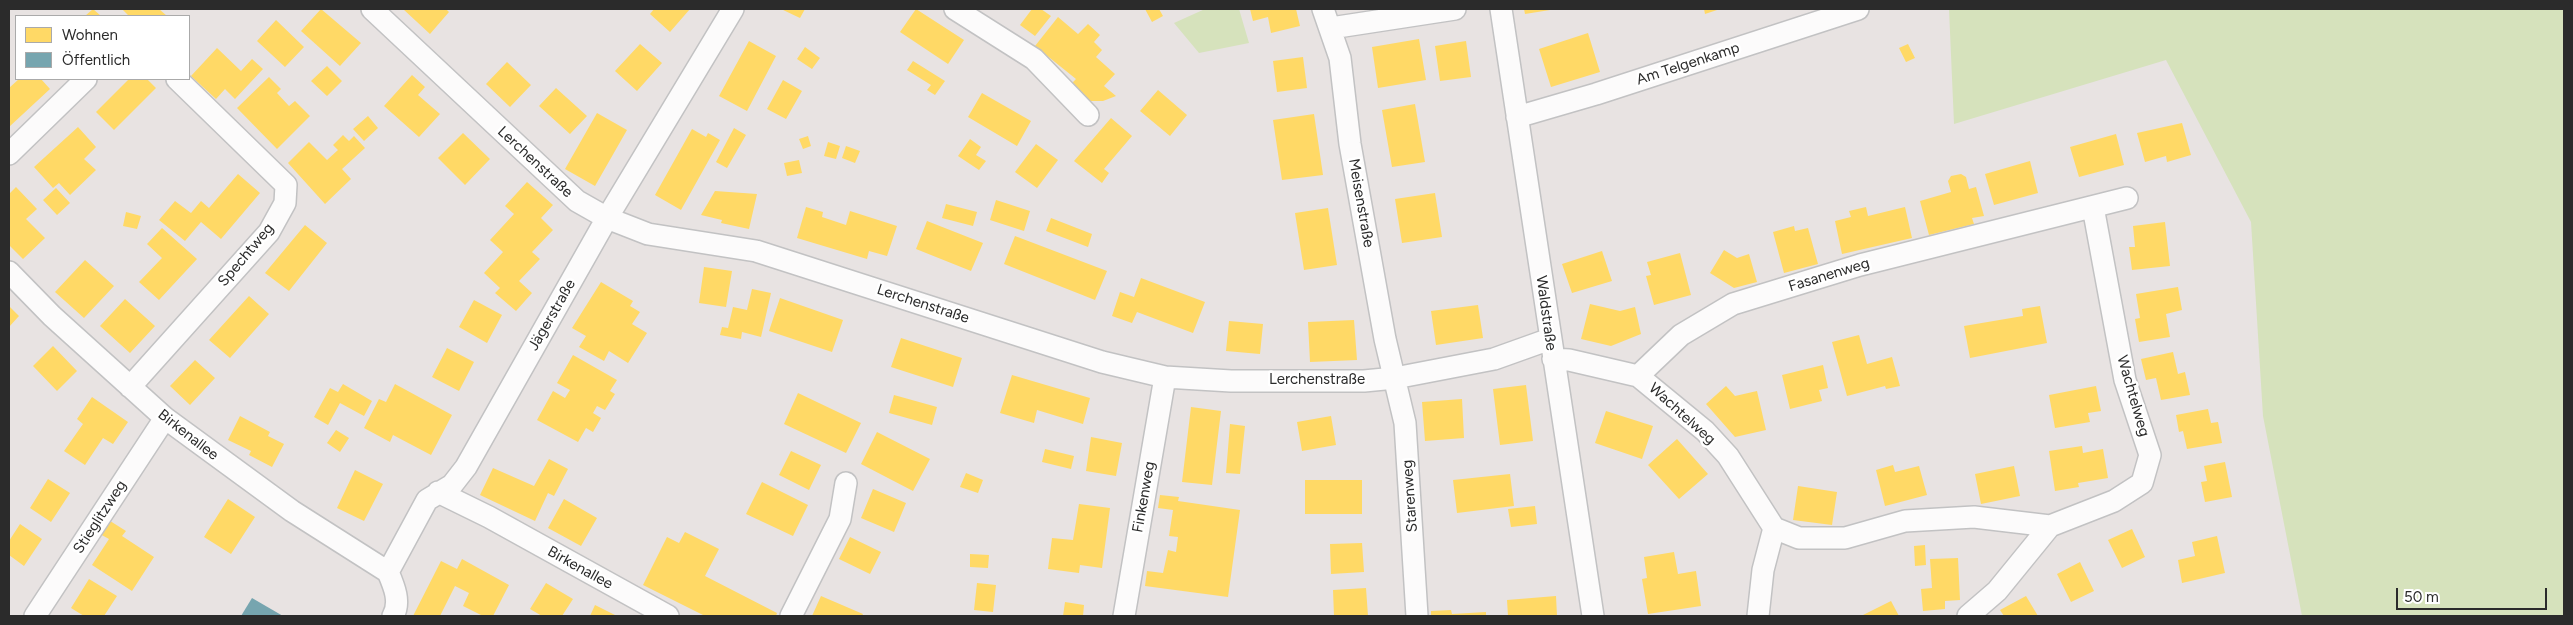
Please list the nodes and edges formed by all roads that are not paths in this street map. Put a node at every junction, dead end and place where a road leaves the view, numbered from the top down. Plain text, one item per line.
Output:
1 (372, 9) edge
2 (733, 9) edge
3 (954, 9) edge
4 (1455, 9) edge
5 (1500, 9) edge
6 (1858, 9) edge
7 (1327, 18) edge
8 (85, 80) edge
9 (178, 80) edge
10 (1088, 115) dead end
11 (1517, 117) junction
12 (9, 154) edge
13 (2127, 198) dead end
14 (2093, 207) junction
15 (608, 218) junction
16 (9, 272) edge
17 (1551, 349) junction
18 (1638, 376) junction
19 (1165, 377) junction
20 (1395, 378) junction
21 (130, 387) junction
22 (165, 418) junction
23 (846, 483) dead end
24 (438, 492) junction
25 (2050, 526) junction
26 (1774, 528) junction
27 (388, 572) junction
28 (35, 616) edge
29 (393, 616) edge
30 (668, 616) edge
31 (791, 616) edge
32 (1124, 616) edge
33 (1417, 616) edge
34 (1594, 616) edge
35 (1758, 616) edge
36 (1968, 616) edge

1 - 15 street, Lerchenstraße
2 - 15 street, Jägerstraße
3 - 10 street
4 - 7 street, Meisenstraße
5 - 11 street, Waldstraße
6 - 11 street, Am Telgenkamp
7 - 20 street, Meisenstraße
8 - 12 street
9 - 21 street, Spechtweg
11 - 17 street, Waldstraße
13 - 14 street, Fasanenweg
14 - 18 street, Fasanenweg
14 - 25 street, Wachtelweg
15 - 19 street, Lerchenstraße
15 - 24 street, Jägerstraße
16 - 21 street, Birkenallee
17 - 18 street
17 - 20 street, Lerchenstraße
17 - 34 street, Waldstraße
18 - 26 street, Wachtelweg
19 - 20 street, Lerchenstraße
19 - 32 street, Finkenweg
20 - 33 street, Starenweg
21 - 22 street, Birkenallee
22 - 27 street, Birkenallee
22 - 28 street, Stieglitzweg
23 - 31 street
24 - 27 street, Jägerstraße
24 - 30 street, Birkenallee
25 - 26 street, Wachtelweg
25 - 36 street, Wachtelweg
26 - 35 street
27 - 29 street

